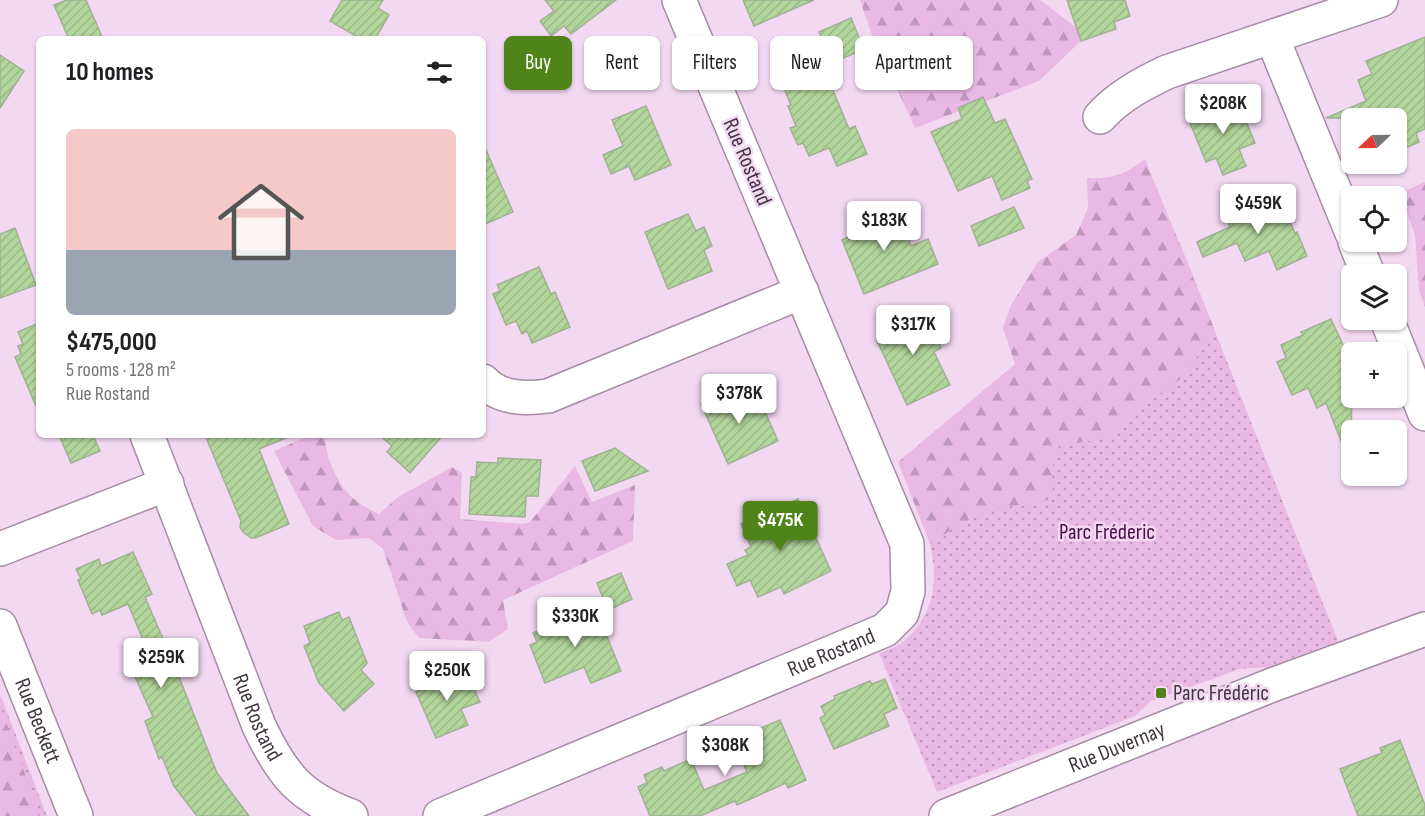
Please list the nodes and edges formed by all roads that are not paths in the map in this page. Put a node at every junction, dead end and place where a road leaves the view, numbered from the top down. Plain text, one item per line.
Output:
1 (679, 0) edge
2 (1381, 0) edge
3 (1272, 37) junction
4 (1100, 117) dead end
5 (1341, 206) edge
6 (802, 291) junction
7 (1391, 330) edge
8 (486, 384) edge
9 (1425, 414) edge
10 (148, 438) edge
11 (167, 483) junction
12 (0, 549) edge
13 (0, 626) edge
14 (1425, 629) edge
15 (76, 816) edge
16 (351, 816) edge
17 (440, 816) edge
18 (946, 816) edge

1 - 6 street, Rue Rostand
2 - 3 street
3 - 4 street
3 - 5 street
6 - 8 street
6 - 17 street, Rue Rostand
7 - 9 street
10 - 11 street, Rue Rostand
11 - 12 street
11 - 16 street, Rue Rostand
13 - 15 street, Rue Beckett
14 - 18 street, Rue Duvernay

